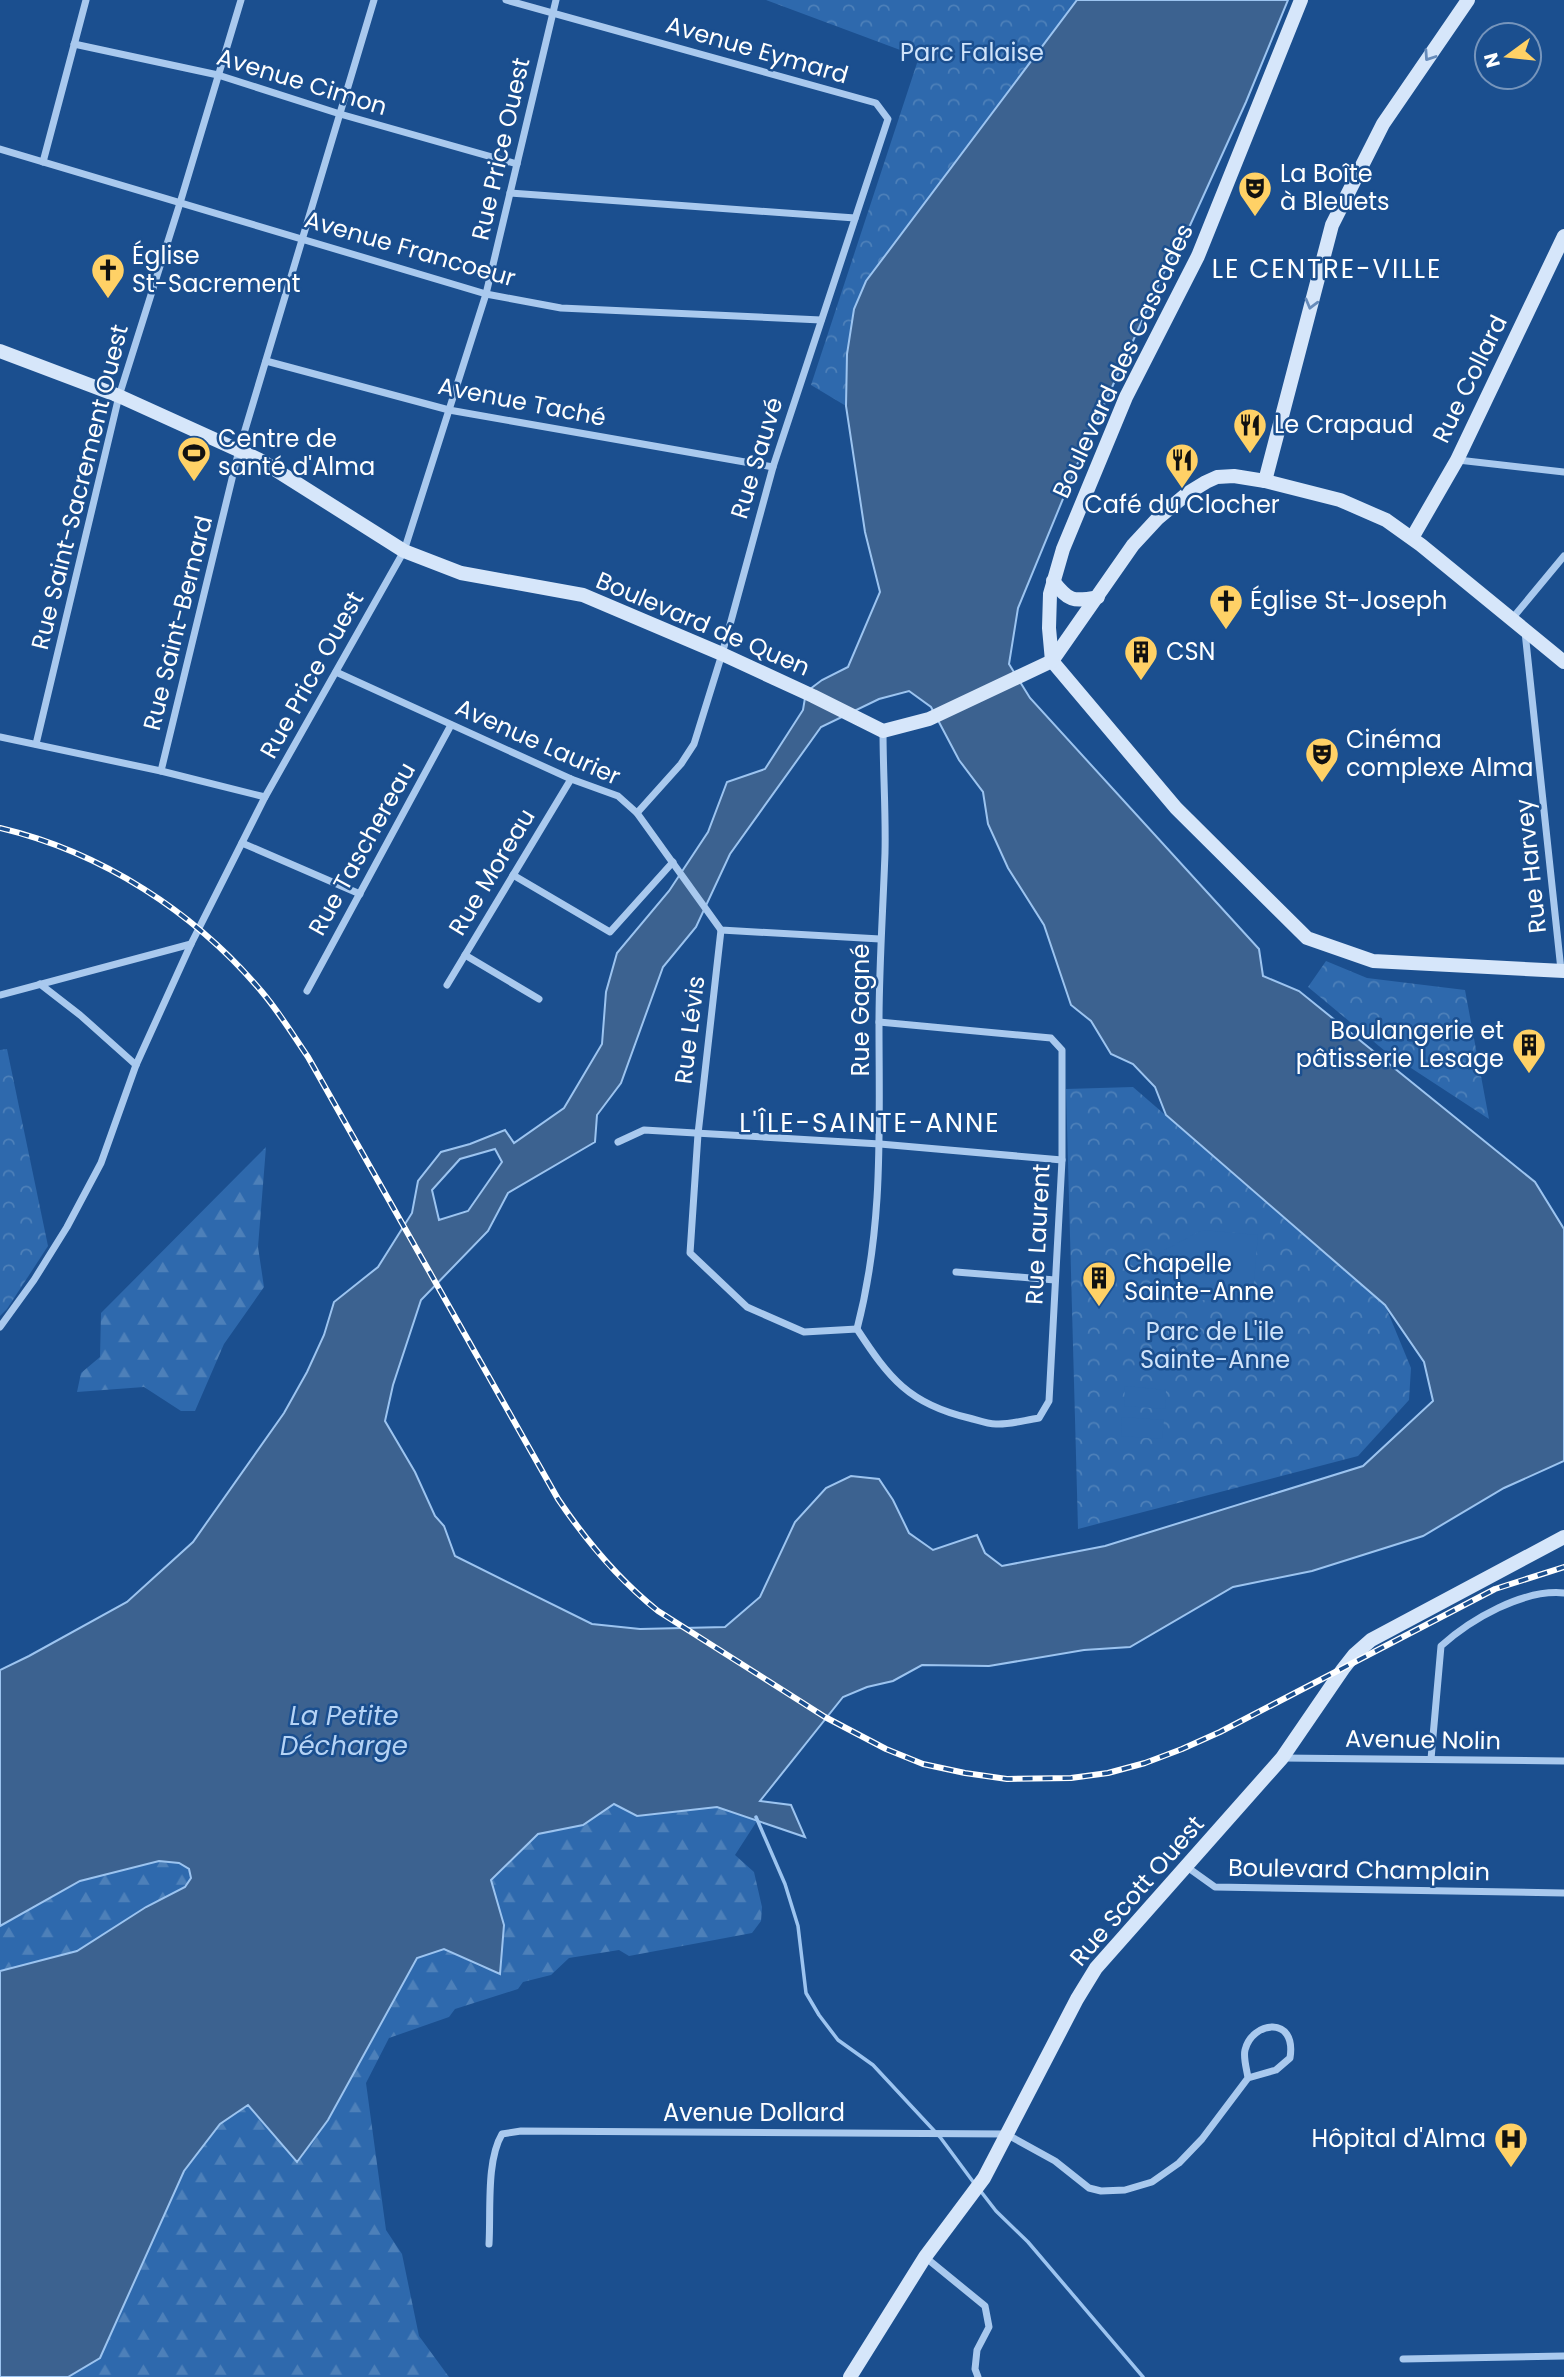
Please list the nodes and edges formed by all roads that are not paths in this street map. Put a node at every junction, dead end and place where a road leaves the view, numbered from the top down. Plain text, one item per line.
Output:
1 (86, 0) edge
2 (241, 0) edge
3 (374, 0) edge
4 (506, 0) edge
5 (556, 0) edge
6 (1301, 0) edge
7 (1468, 0) edge
8 (553, 13) junction
9 (74, 44) junction
10 (218, 75) junction
11 (876, 103) joint
12 (340, 114) junction
13 (0, 149) edge
14 (43, 162) junction
15 (517, 164) junction
16 (510, 193) junction
17 (180, 203) junction
18 (855, 218) junction
19 (1564, 236) edge
20 (303, 239) junction
21 (486, 294) junction
22 (821, 320) junction
23 (0, 351) edge
24 (266, 361) junction
25 (119, 396) junction
26 (449, 410) junction
27 (239, 450) junction
28 (1457, 460) junction
29 (773, 467) junction
30 (1564, 472) edge
31 (1265, 481) junction
32 (1412, 538) junction
33 (404, 551) junction
34 (1564, 556) edge
35 (1053, 581) junction
36 (1098, 597) junction
37 (1510, 621) junction
38 (1525, 632) junction
39 (722, 654) junction
40 (1052, 662) junction
41 (1564, 663) edge
42 (336, 672) junction
43 (451, 725) junction
44 (883, 731) junction
45 (0, 737) edge
46 (36, 744) junction
47 (161, 771) junction
48 (571, 779) junction
49 (265, 797) junction
50 (637, 813) junction
51 (242, 843) junction
52 (673, 862) junction
53 (513, 875) junction
54 (360, 894) junction
55 (721, 930) junction
56 (880, 939) junction
57 (191, 944) junction
58 (465, 955) junction
59 (1562, 970) edge
60 (40, 984) junction
61 (447, 985) dead end
62 (307, 991) dead end
63 (0, 995) edge
64 (539, 999) dead end
65 (879, 1022) junction
66 (136, 1065) junction
67 (698, 1134) junction
68 (618, 1142) dead end
69 (880, 1144) junction
70 (1062, 1160) junction
71 (956, 1272) dead end
72 (1055, 1280) junction
73 (0, 1327) edge
74 (857, 1329) junction
75 (1564, 1537) edge
76 (1564, 1593) edge
77 (1282, 1758) junction
78 (1431, 1759) junction
79 (1564, 1762) edge
80 (1187, 1867) junction
81 (1564, 1895) edge
82 (1248, 2078) junction
83 (1006, 2134) junction
84 (489, 2244) dead end
85 (925, 2257) junction
86 (1564, 2356) edge
87 (1403, 2359) dead end
88 (850, 2377) edge
89 (978, 2377) edge

1 - 9 street
2 - 10 street, Rue Saint-Sacrement Ouest
3 - 12 street, Rue Saint-Bernard
4 - 8 street, Avenue Eymard
5 - 8 street, Rue Price Ouest
6 - 35 street, Boulevard des Cascades
7 -> 31 street
8 - 11 street, Avenue Eymard
8 - 15 street, Rue Price Ouest
9 - 10 street, Avenue Cimon
9 - 14 street
10 - 12 street, Avenue Cimon
10 - 17 street, Rue Saint-Sacrement Ouest
11 - 18 street, Rue Sauvé
12 - 15 street, Avenue Cimon
12 - 20 street, Rue Saint-Bernard
13 - 14 street, Avenue Francoeur
14 - 17 street, Avenue Francoeur
15 - 16 street, Rue Price Ouest
16 - 18 street
16 - 21 street, Rue Price Ouest
17 - 20 street, Avenue Francoeur
17 - 25 street, Rue Saint-Sacrement Ouest
18 - 22 street, Rue Sauvé
19 - 28 street, Rue Collard
20 - 21 street, Avenue Francoeur
20 - 24 street, Rue Saint-Bernard
21 - 22 street, Avenue Francoeur
21 - 26 street, Rue Price Ouest
22 - 29 street, Rue Sauvé
23 - 25 street, Boulevard de Quen
24 - 26 street, Avenue Taché
24 - 27 street, Rue Saint-Bernard
25 - 27 street, Boulevard de Quen
25 - 46 street, Rue Saint-Sacrement Ouest
26 - 29 street, Avenue Taché
26 - 33 street, Rue Price Ouest
27 - 33 street, Boulevard de Quen
27 - 47 street, Rue Saint-Bernard
28 - 30 street
28 - 32 street, Rue Collard
29 - 39 street, Rue Sauvé
31 - 32 street
31 - 36 street
32 - 37 street
33 - 39 street, Boulevard de Quen
33 - 42 street, Rue Price Ouest
34 - 37 street
35 - 36 street
35 - 40 street, Boulevard des Cascades
36 - 40 street
37 - 38 street
38 - 41 street
38 - 59 street, Rue Harvey
39 - 44 street, Boulevard de Quen
39 - 50 street, Rue Sauvé
40 - 44 street
40 - 59 street
42 - 43 street, Avenue Laurier
42 - 49 street, Rue Price Ouest
43 - 48 street, Avenue Laurier
43 - 54 street, Rue Taschereau
44 - 56 street, Rue Gagné
45 - 46 street
46 - 47 street
47 - 49 street
48 - 50 street, Avenue Laurier
48 - 53 street, Rue Moreau
49 - 51 street, Rue Price Ouest
50 - 52 street, Avenue Laurier
51 - 54 street
51 - 57 street, Rue Price Ouest
52 - 53 street
52 - 55 street, Avenue Laurier
53 - 58 street, Rue Moreau
54 - 62 street, Rue Taschereau
55 - 56 street
55 - 67 street, Rue Lévis
56 - 65 street, Rue Gagné
57 - 60 street
57 - 66 street, Rue Price Ouest
58 - 61 street, Rue Moreau
58 - 64 street
60 - 63 street
60 - 66 street
65 - 69 street, Rue Gagné
65 - 70 street, Rue Laurent
66 - 73 street, Rue Price Ouest
67 - 68 street
67 - 69 street
67 - 74 street, Rue Lévis
69 - 70 street
69 - 74 street, Rue Gagné
70 - 72 street, Rue Laurent
71 - 72 street
72 - 74 street, Rue Laurent
75 - 77 street, Rue Scott Ouest
76 - 78 street
77 - 78 street, Avenue Nolin
77 - 80 street, Rue Scott Ouest
78 - 79 street, Avenue Nolin
80 - 81 street, Boulevard Champlain
80 - 83 street, Rue Scott Ouest
82 - 82 street
82 - 83 street
83 - 84 street, Avenue Dollard
83 - 85 street, Rue Scott Ouest
85 - 88 street, Rue Scott Ouest
85 - 89 street
86 - 87 street

